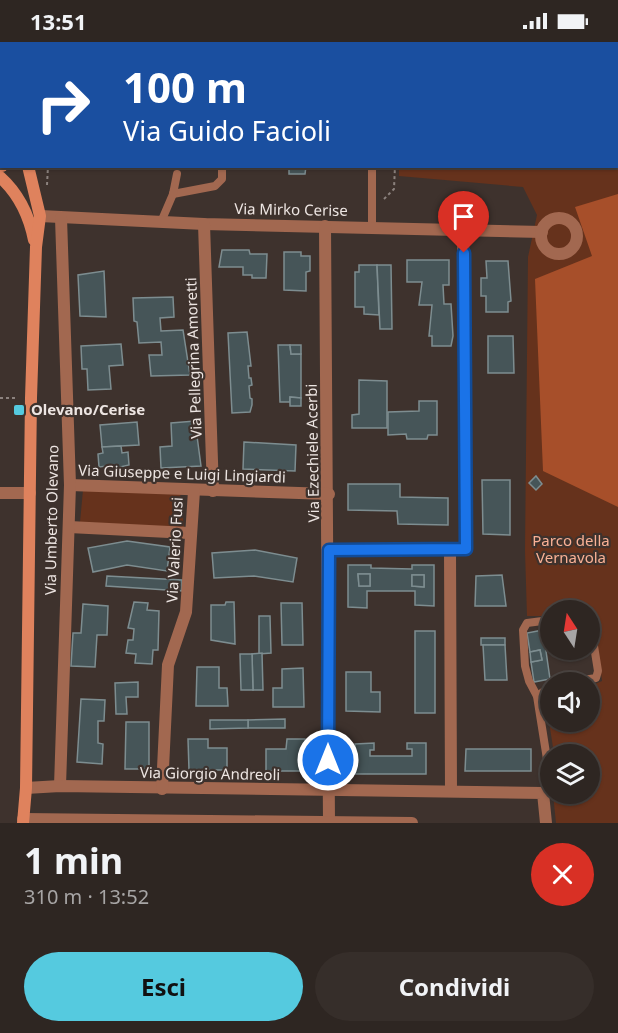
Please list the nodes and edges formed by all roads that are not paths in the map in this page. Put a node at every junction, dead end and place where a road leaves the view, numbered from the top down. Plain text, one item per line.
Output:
1 (28, 168) edge
2 (372, 168) edge
3 (222, 170) dead end
4 (177, 174) dead end
5 (0, 177) edge
6 (173, 194) junction
7 (40, 216) junction
8 (61, 218) junction
9 (161, 222) junction
10 (204, 224) junction
11 (325, 226) junction
12 (372, 227) junction
13 (463, 230) junction
14 (542, 232) dead end
15 (36, 247) junction
16 (70, 485) junction
17 (194, 491) junction
18 (213, 491) junction
19 (0, 493) edge
20 (30, 493) junction
21 (329, 494) junction
22 (69, 527) junction
23 (189, 533) junction
24 (329, 550) junction
25 (450, 550) junction
26 (540, 621) edge
27 (540, 692) edge
28 (537, 696) junction
29 (545, 744) edge
30 (60, 786) junction
31 (26, 788) junction
32 (162, 789) junction
33 (328, 791) junction
34 (451, 791) junction
35 (540, 793) edge
36 (544, 804) edge
37 (23, 821) edge
38 (328, 822) edge
39 (412, 823) edge
40 (546, 823) edge

1 - 7 street, Via Umberto Olevano
2 - 12 lane
3 - 6 lane
4 - 6 lane
5 - 15 street, Via Umberto Olevano
6 - 9 lane
7 - 8 street, Via Mirko Cerise
7 - 15 street, Via Umberto Olevano
8 - 9 street, Via Mirko Cerise
8 - 16 street, Via Umberto Olevano
9 - 10 street, Via Mirko Cerise
10 - 11 street, Via Mirko Cerise
10 - 18 street, Via Pellegrina Amoretti
11 - 12 street, Via Mirko Cerise
11 - 21 street, Via Ezechiele Acerbi
12 - 13 street, Via Mirko Cerise
13 - 14 street, Via Mirko Cerise
13 - 25 street
15 - 20 street, Via Umberto Olevano
16 - 17 street, Via Giuseppe e Luigi Lingiardi
16 - 22 street, Via Umberto Olevano
17 - 18 street, Via Giuseppe e Luigi Lingiardi
17 - 23 street, Via Valerio Fusi
18 - 21 street, Via Giuseppe e Luigi Lingiardi
19 - 20 street
20 - 31 street, Via Umberto Olevano
21 - 24 street, Via Ezechiele Acerbi
22 - 23 street
22 - 30 street, Via Umberto Olevano
23 - 32 street, Via Valerio Fusi
24 - 25 street
24 - 33 street, Via Ezechiele Acerbi
25 - 34 street
26 - 28 lane
27 - 28 lane
28 - 29 lane
30 - 31 street, Via Giorgio Andreoli
30 - 32 street, Via Giorgio Andreoli
31 - 37 street, Via Umberto Olevano
32 - 33 street, Via Giorgio Andreoli
33 - 34 street, Via Giorgio Andreoli
33 - 38 street, Via Ezechiele Acerbi
34 - 35 street, Via Giorgio Andreoli
36 - 40 street
37 - 38 street
38 - 39 street

